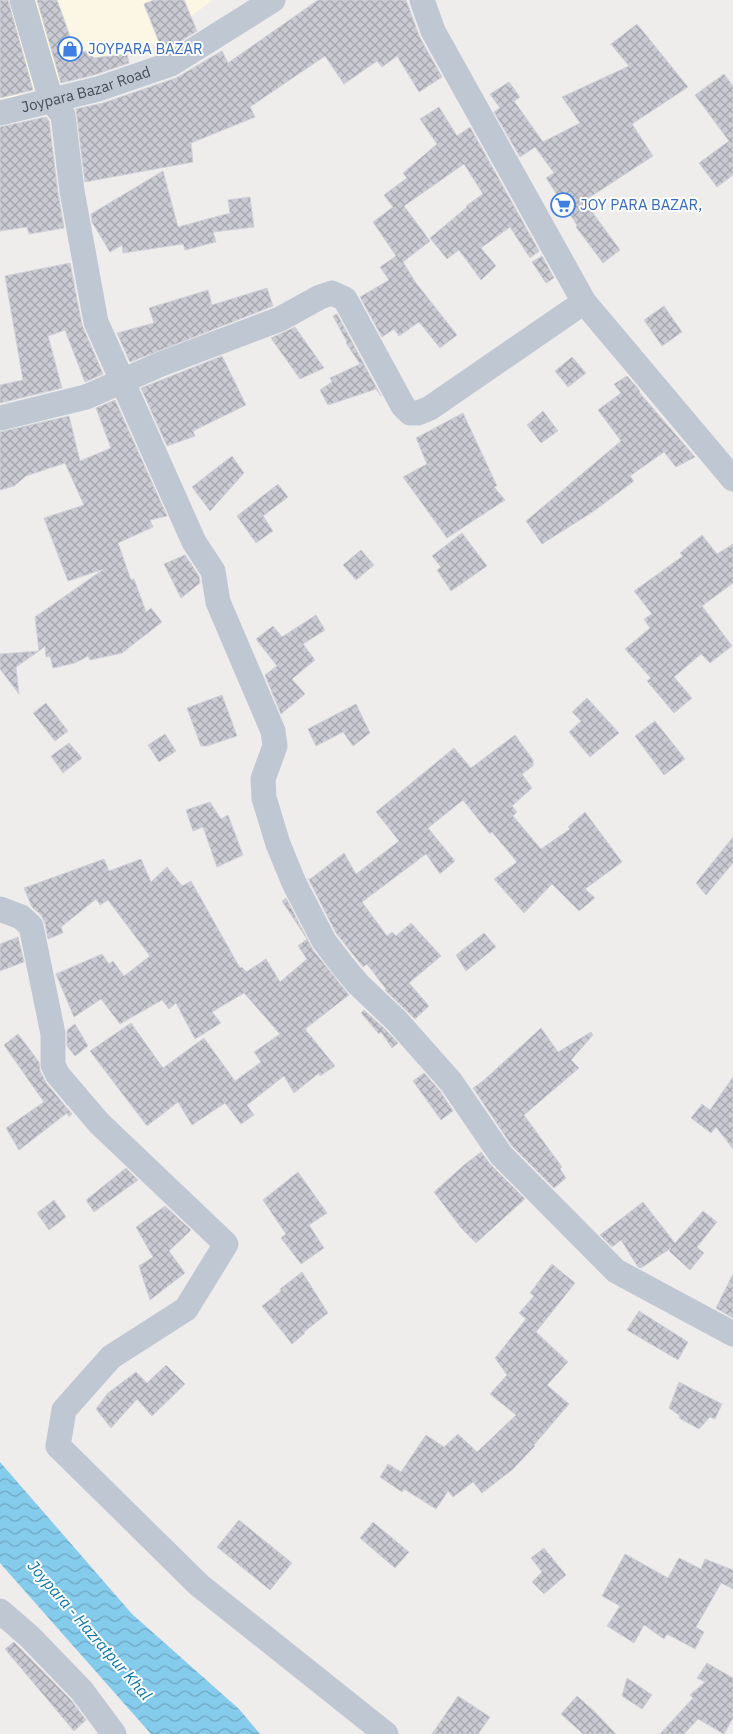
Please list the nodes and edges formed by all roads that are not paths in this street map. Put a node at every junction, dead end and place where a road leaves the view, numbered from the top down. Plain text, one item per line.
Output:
1 (22, 0) edge
2 (273, 0) edge
3 (422, 0) edge
4 (51, 100) junction
5 (0, 113) edge
6 (584, 302) junction
7 (122, 381) junction
8 (0, 418) edge
9 (733, 479) edge
10 (0, 909) edge
11 (733, 1334) edge
12 (0, 1611) edge
13 (114, 1734) edge
14 (386, 1734) edge

1 - 4 street
2 - 4 street, Joypara Bazar Road
3 - 6 street
4 - 5 street, Joypara Bazar Road
4 - 7 street
6 - 7 street
6 - 9 street
7 - 8 street
7 - 11 street
10 - 14 street
12 - 13 street

